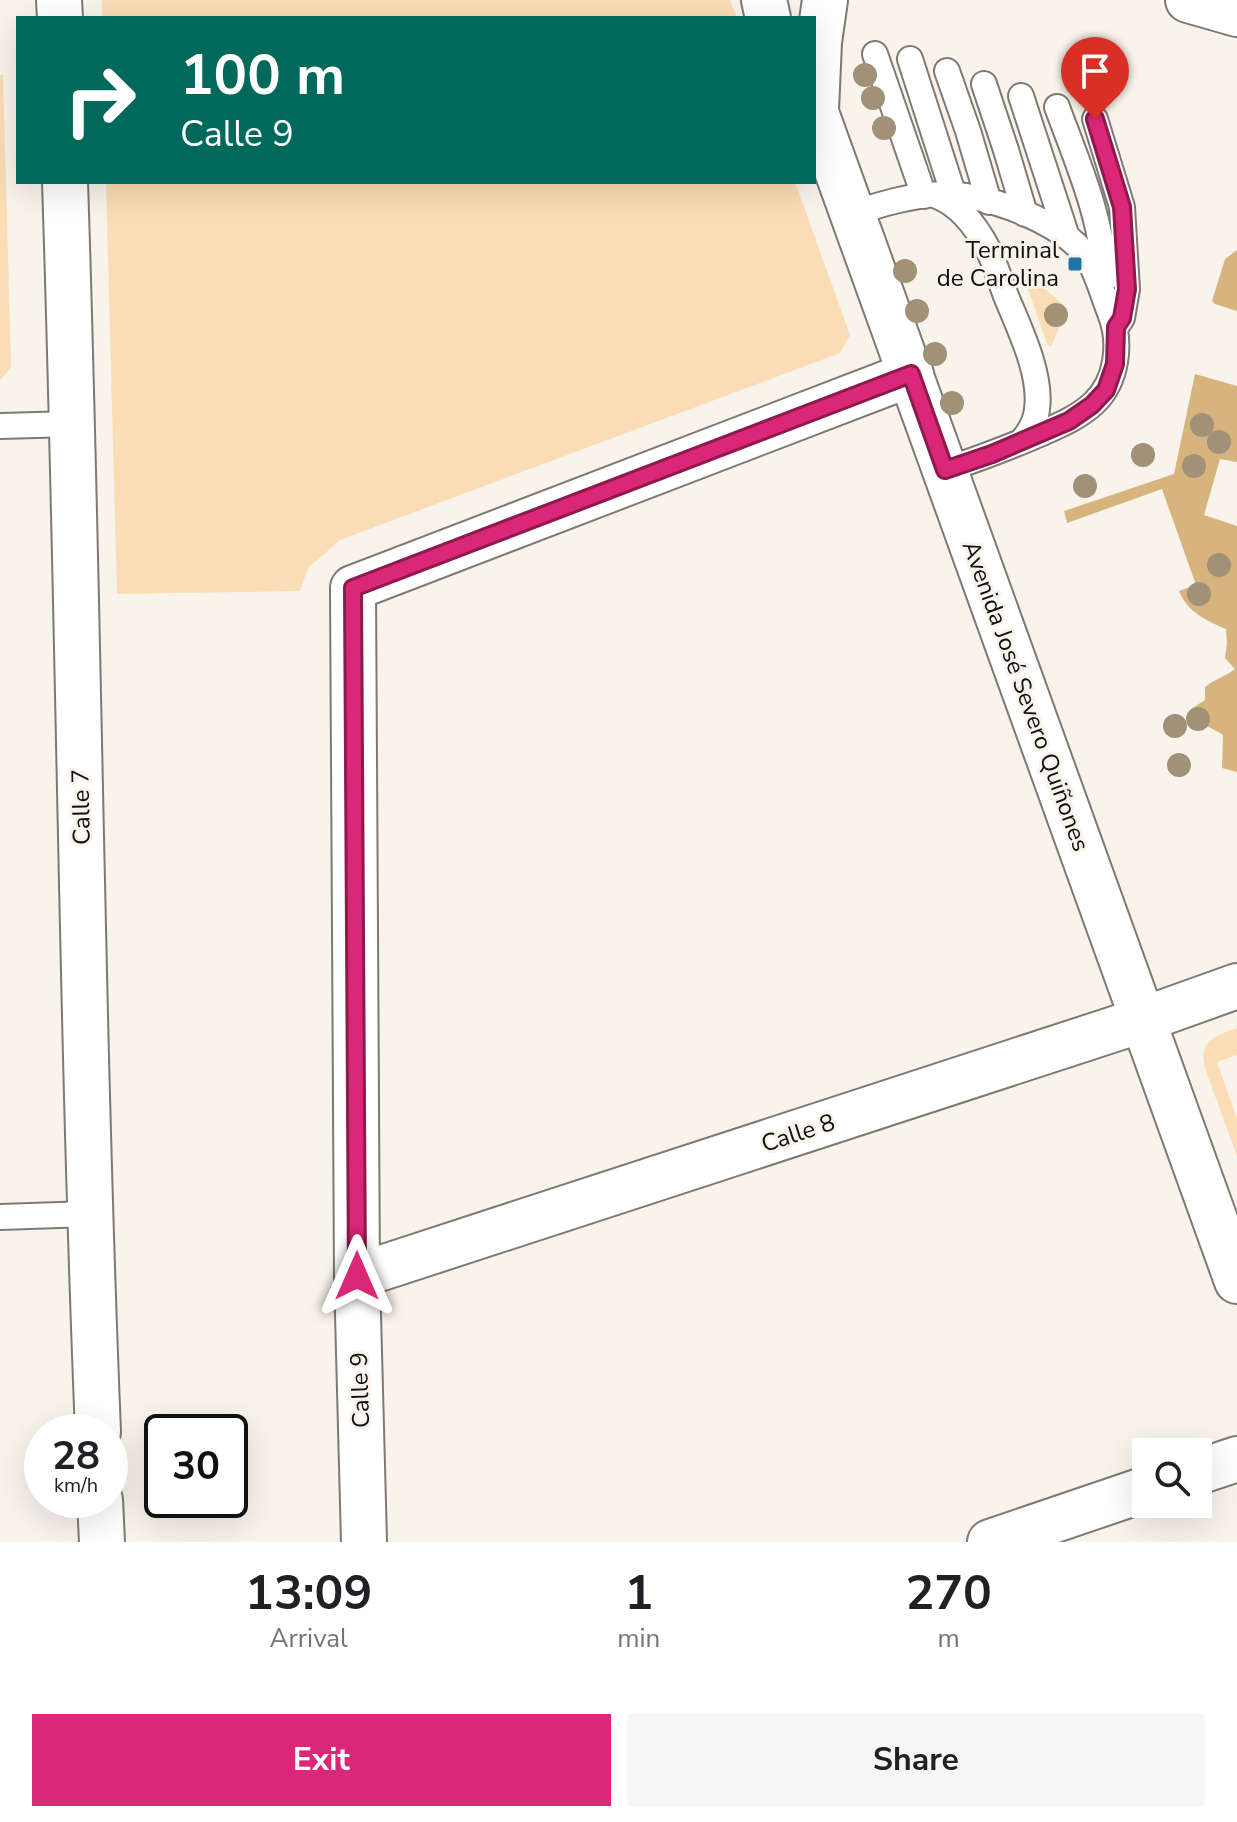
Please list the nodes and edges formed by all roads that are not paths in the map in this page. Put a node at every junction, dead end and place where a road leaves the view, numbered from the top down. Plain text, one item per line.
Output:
1 (825, 0) edge
2 (1188, 0) edge
3 (1237, 14) edge
4 (875, 54) dead end
5 (910, 59) dead end
6 (947, 71) dead end
7 (984, 84) dead end
8 (816, 92) edge
9 (1021, 96) dead end
10 (1057, 107) dead end
11 (816, 111) edge
12 (1095, 119) dead end
13 (65, 184) edge
14 (938, 196) junction
15 (989, 202) junction
16 (853, 213) junction
17 (1025, 214) junction
18 (1067, 237) junction
19 (1104, 298) junction
20 (1116, 327) junction
21 (911, 374) junction
22 (73, 424) junction
23 (0, 426) edge
24 (1021, 442) junction
25 (945, 470) junction
26 (1237, 986) edge
27 (1142, 1020) junction
28 (89, 1214) junction
29 (0, 1217) edge
30 (357, 1276) junction
31 (1237, 1281) edge
32 (97, 1414) edge
33 (1237, 1459) edge
34 (1212, 1467) edge
35 (1132, 1494) edge
36 (101, 1518) edge
37 (102, 1542) edge
38 (364, 1542) edge
39 (990, 1542) edge

1 - 8 street, Avenida José Severo Quiñones
2 - 3 street
4 - 14 lane
5 - 14 lane
6 - 15 lane
7 - 17 lane
9 - 18 lane
10 - 19 lane
11 - 16 street, Avenida José Severo Quiñones
12 - 20 lane
13 - 22 street, Calle 7
14 - 15 lane
14 - 16 lane
14 - 24 lane
15 - 17 lane
16 - 21 street, Avenida José Severo Quiñones
17 - 18 lane
18 - 19 lane
19 - 20 lane
20 - 24 lane
21 - 25 street, Avenida José Severo Quiñones
21 - 30 street, Calle 9
22 - 23 lane
22 - 28 street, Calle 7
24 - 25 lane
25 - 27 street, Avenida José Severo Quiñones
26 - 27 street, Calle 8
27 - 30 street, Calle 8
27 - 31 street, Avenida José Severo Quiñones
28 - 29 lane
28 - 32 street, Calle 7
30 - 38 street, Calle 9
33 - 34 street
35 - 39 street
36 - 37 street

